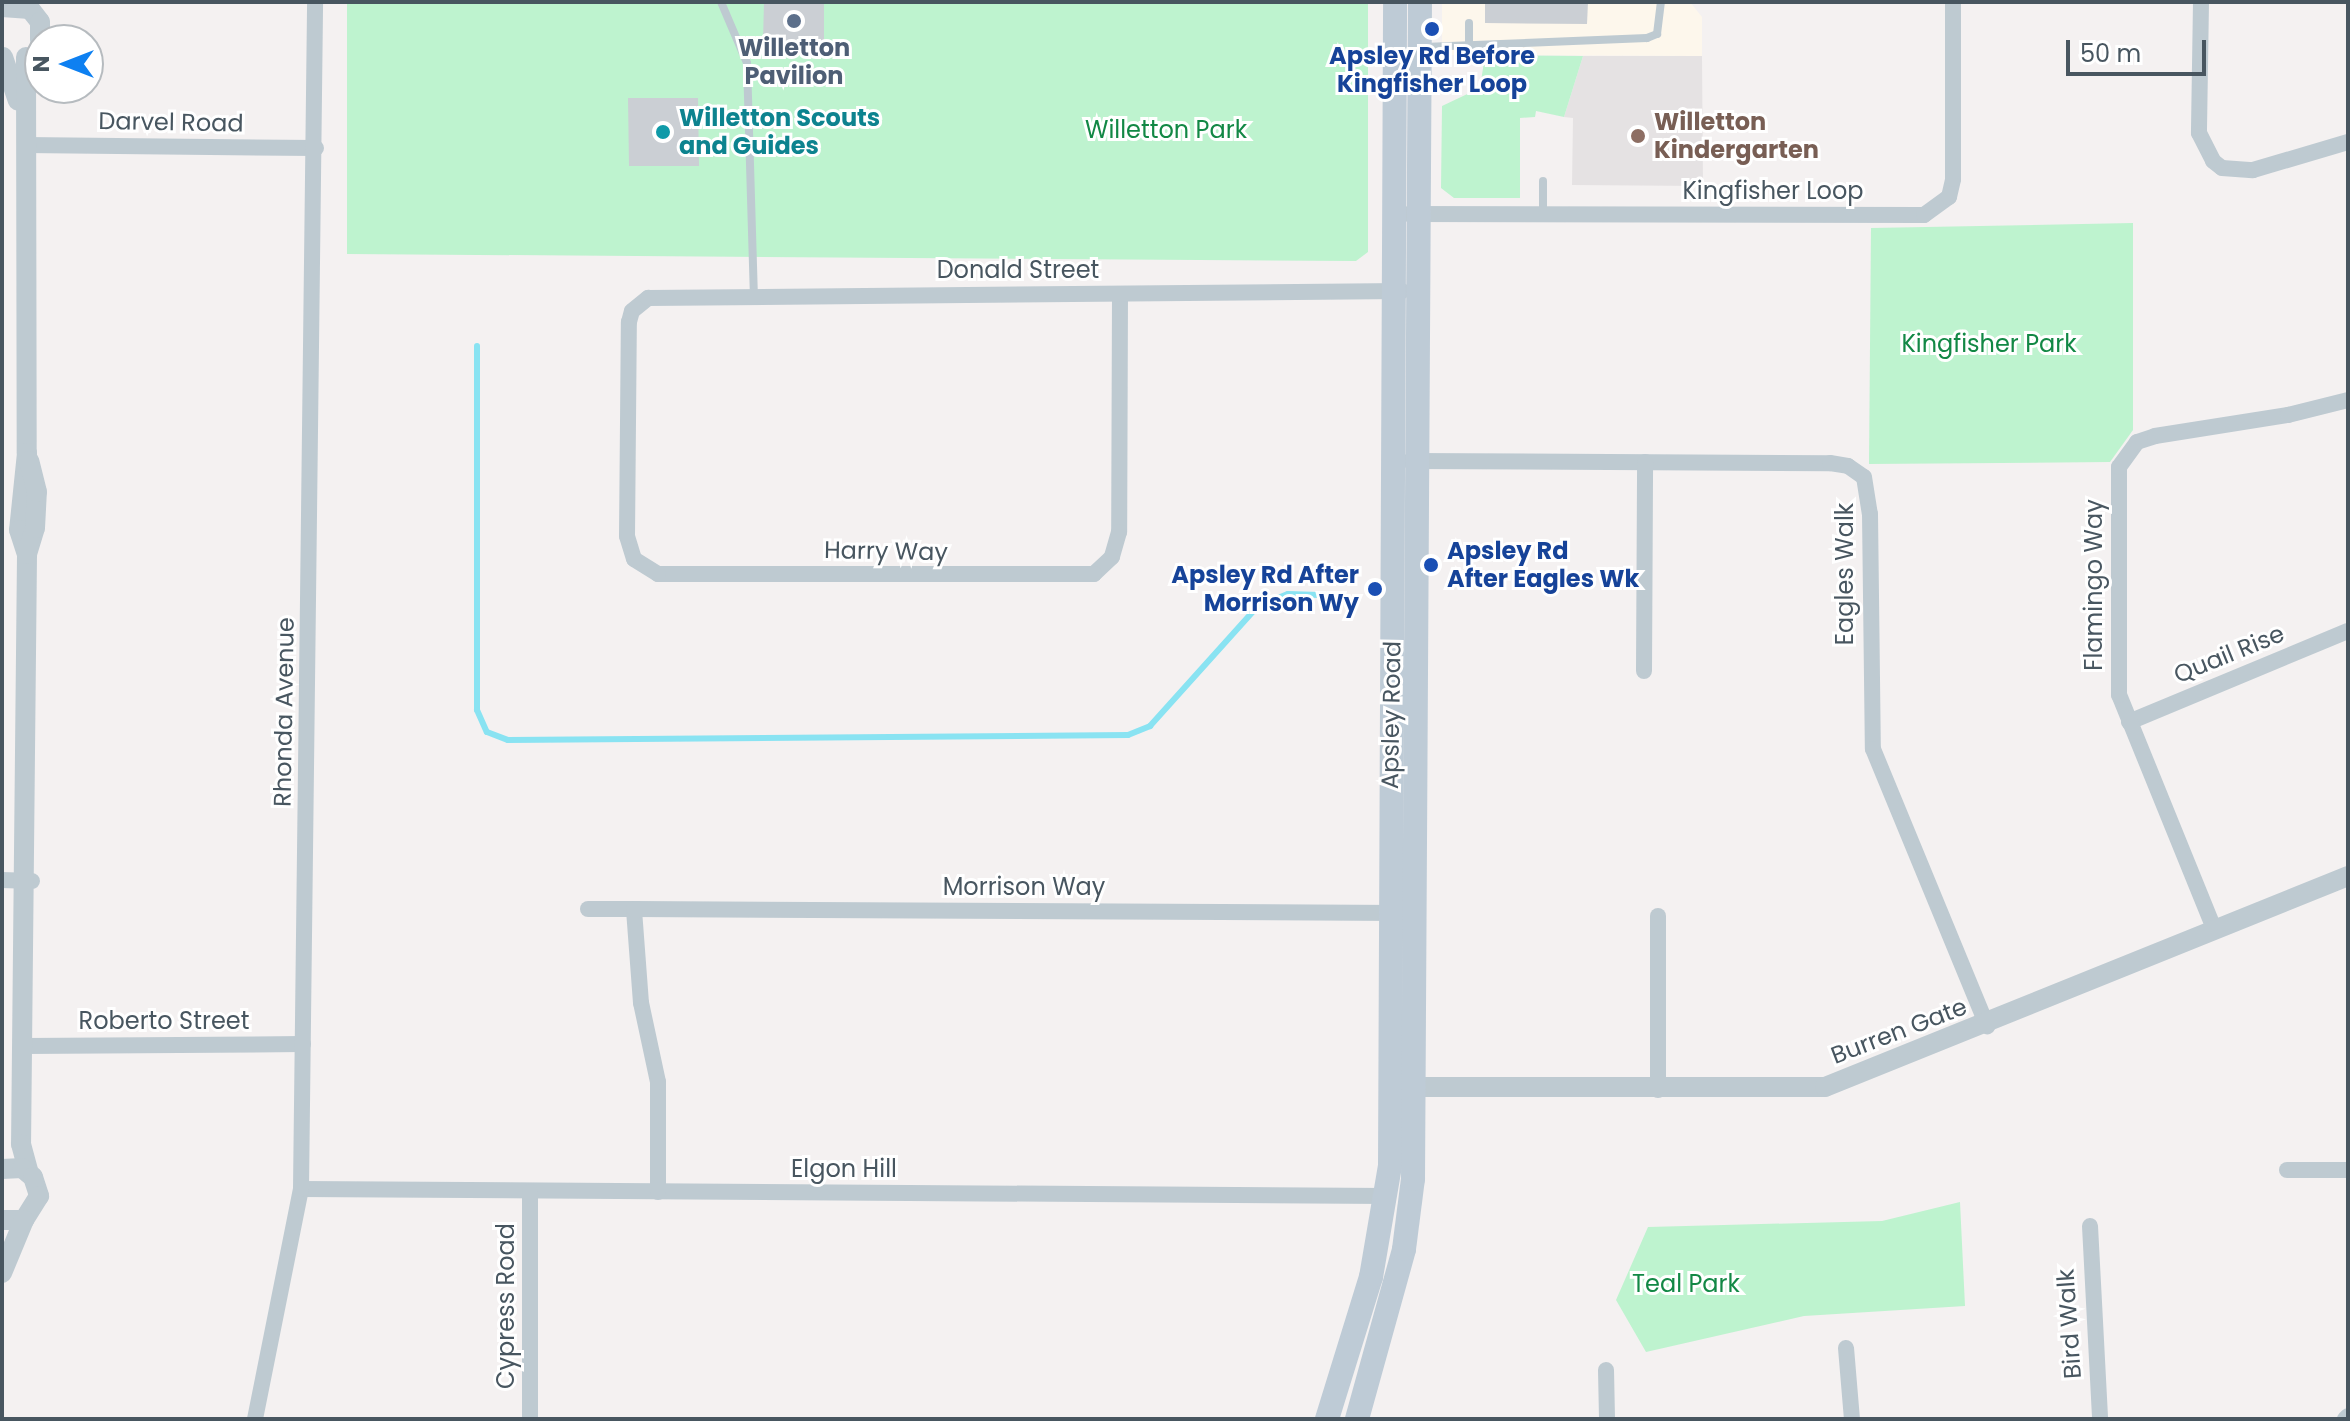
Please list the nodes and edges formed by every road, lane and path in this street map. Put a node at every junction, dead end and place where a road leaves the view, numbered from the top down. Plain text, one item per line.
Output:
1 (315, 2) edge
2 (721, 2) edge
3 (1395, 2) edge
4 (1420, 2) edge
5 (1661, 2) edge
6 (1953, 2) edge
7 (2201, 2) edge
8 (2, 4) edge
9 (34, 8) edge
10 (1469, 23) dead end
11 (1469, 45) junction
12 (1420, 47) junction
13 (24, 50) edge
14 (2, 57) edge
15 (27, 104) edge
16 (24, 120) junction
17 (2348, 142) edge
18 (25, 145) junction
19 (316, 148) junction
20 (1543, 181) dead end
21 (1394, 214) junction
22 (1420, 214) junction
23 (1543, 214) junction
24 (1419, 290) junction
25 (1393, 291) junction
26 (754, 294) junction
27 (1120, 294) junction
28 (629, 322) joint
29 (2348, 400) edge
30 (1406, 461) junction
31 (1645, 462) junction
32 (2348, 631) edge
33 (1644, 671) dead end
34 (2129, 722) junction
35 (2348, 876) edge
36 (19, 881) edge
37 (588, 909) dead end
38 (634, 909) junction
39 (1402, 913) junction
40 (1658, 916) dead end
41 (2215, 931) junction
42 (1987, 1026) junction
43 (303, 1044) junction
44 (25, 1046) junction
45 (1402, 1088) junction
46 (1658, 1090) junction
47 (14, 1170) edge
48 (2287, 1170) dead end
49 (2348, 1170) edge
50 (301, 1189) junction
51 (530, 1192) junction
52 (658, 1192) junction
53 (1387, 1196) junction
54 (2, 1220) edge
55 (24, 1220) junction
56 (2090, 1226) dead end
57 (2, 1229) edge
58 (4, 1263) edge
59 (1846, 1348) dead end
60 (1606, 1370) dead end
61 (255, 1419) edge
62 (530, 1419) edge
63 (1327, 1419) edge
64 (1357, 1419) edge
65 (1607, 1419) edge
66 (1852, 1419) edge
67 (2100, 1419) edge

1 - 19 street, Rhonda Avenue
2 - 26 lane
3 - 21 main road, Apsley Road
4 - 12 main road, Apsley Road
5 - 11 lane
6 - 23 street, Kingfisher Loop
7 - 17 street
8 - 9 street
10 - 11 lane
11 - 12 lane
12 - 22 main road, Apsley Road
13 - 14 street
14 - 16 street
15 - 16 street
16 - 18 street
18 - 19 street, Darvel Road
18 - 36 street
19 - 43 street, Rhonda Avenue
20 - 23 lane
21 - 22 street, Kingfisher Loop
21 - 25 main road, Apsley Road
22 - 23 street, Kingfisher Loop
22 - 24 main road, Apsley Road
24 - 25 street, Donald Street
24 - 30 main road, Apsley Road
25 - 27 street, Donald Street
25 - 30 main road, Apsley Road
26 - 27 street, Donald Street
26 - 28 street, Donald Street
27 - 28 street, Harry Way
29 - 34 street, Flamingo Way
30 - 31 street, Eagles Walk
30 - 39 main road, Apsley Road
31 - 33 street
31 - 42 street, Eagles Walk
32 - 34 street, Quail Rise
34 - 41 street, Flamingo Way
35 - 41 street, Burren Gate
36 - 44 street
37 - 38 street, Morrison Way
38 - 39 street, Morrison Way
38 - 52 street
39 - 45 main road, Apsley Road
40 - 46 street
41 - 42 street, Burren Gate
42 - 46 street, Burren Gate
43 - 44 street, Roberto Street
43 - 50 street, Rhonda Avenue
44 - 47 street
45 - 46 street, Burren Gate
45 - 53 main road, Apsley Road
45 - 64 main road, Apsley Road
47 - 55 street
48 - 49 street
50 - 51 street, Elgon Hill
50 - 61 street, Rhonda Avenue
51 - 52 street, Elgon Hill
51 - 62 street, Cypress Road
52 - 53 street, Elgon Hill
53 - 63 main road, Apsley Road
54 - 55 street
55 - 58 street
56 - 67 street, Bird Walk
57 - 58 street
59 - 66 street
60 - 65 street

